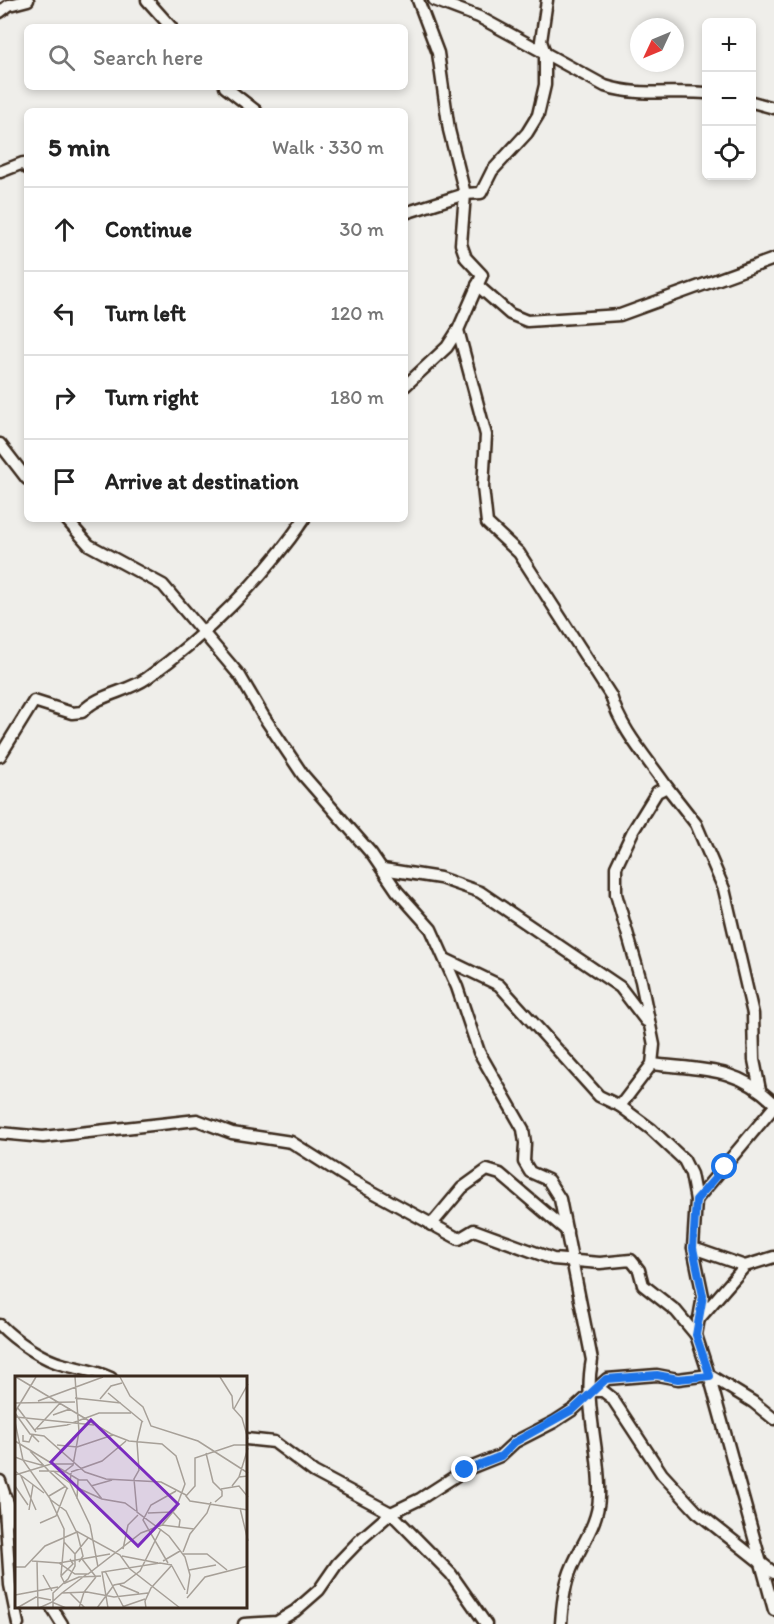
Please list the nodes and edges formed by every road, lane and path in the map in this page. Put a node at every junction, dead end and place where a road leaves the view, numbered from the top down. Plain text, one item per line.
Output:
1 (28, 0) edge
2 (147, 0) edge
3 (418, 0) edge
4 (434, 0) edge
5 (547, 0) edge
6 (0, 12) edge
7 (168, 24) edge
8 (545, 53) junction
9 (229, 90) edge
10 (702, 93) edge
11 (756, 103) edge
12 (252, 108) edge
13 (774, 108) edge
14 (24, 164) edge
15 (0, 172) edge
16 (465, 194) junction
17 (408, 212) edge
18 (774, 259) edge
19 (477, 285) junction
20 (458, 330) junction
21 (408, 383) edge
22 (0, 444) edge
23 (24, 475) edge
24 (69, 522) edge
25 (302, 522) edge
26 (201, 632) junction
27 (0, 756) edge
28 (667, 787) junction
29 (383, 869) junction
30 (445, 960) junction
31 (648, 1024) junction
32 (652, 1064) junction
33 (760, 1090) junction
34 (774, 1105) edge
35 (620, 1106) junction
36 (0, 1133) edge
37 (696, 1200) junction
38 (431, 1225) junction
39 (567, 1231) junction
40 (693, 1248) junction
41 (774, 1257) edge
42 (574, 1262) junction
43 (745, 1266) junction
44 (697, 1321) junction
45 (0, 1325) edge
46 (696, 1335) junction
47 (106, 1376) edge
48 (710, 1376) junction
49 (591, 1391) junction
50 (774, 1419) edge
51 (248, 1439) edge
52 (0, 1481) edge
53 (4, 1493) junction
54 (391, 1513) junction
55 (15, 1520) edge
56 (760, 1560) junction
57 (774, 1574) edge
58 (53, 1609) edge
59 (774, 1610) edge
60 (18, 1624) edge
61 (62, 1624) edge
62 (244, 1624) edge
63 (486, 1624) edge
64 (561, 1624) edge

1 - 6 street
2 - 7 street
3 - 16 street
4 - 8 street
5 - 8 street
8 - 10 street
8 - 16 street
9 - 12 street
11 - 13 street
14 - 15 street
16 - 17 street
16 - 19 street
18 - 19 street
19 - 20 street
20 - 21 street
20 - 28 street
22 - 23 street
24 - 26 street
25 - 26 street
26 - 27 street
26 - 29 street
28 - 31 street
28 - 33 street
29 - 30 street
29 - 31 street
30 - 35 street
30 - 39 street
31 - 32 street
32 - 33 street
32 - 35 street
33 - 34 street
34 - 37 street
35 - 37 street
36 - 38 street
37 - 40 street
38 - 39 street
38 - 42 street
39 - 42 street
40 - 43 street
40 - 44 street
41 - 43 street
42 - 46 street
42 - 49 street
43 - 44 street
44 - 46 street
45 - 47 street
46 - 48 street
48 - 49 street
48 - 50 street
48 - 56 street
49 - 54 street
49 - 56 street
49 - 64 street
51 - 54 street
52 - 53 street
53 - 55 street
53 - 60 street
54 - 62 street
54 - 63 street
56 - 57 street
56 - 59 street
58 - 61 street

